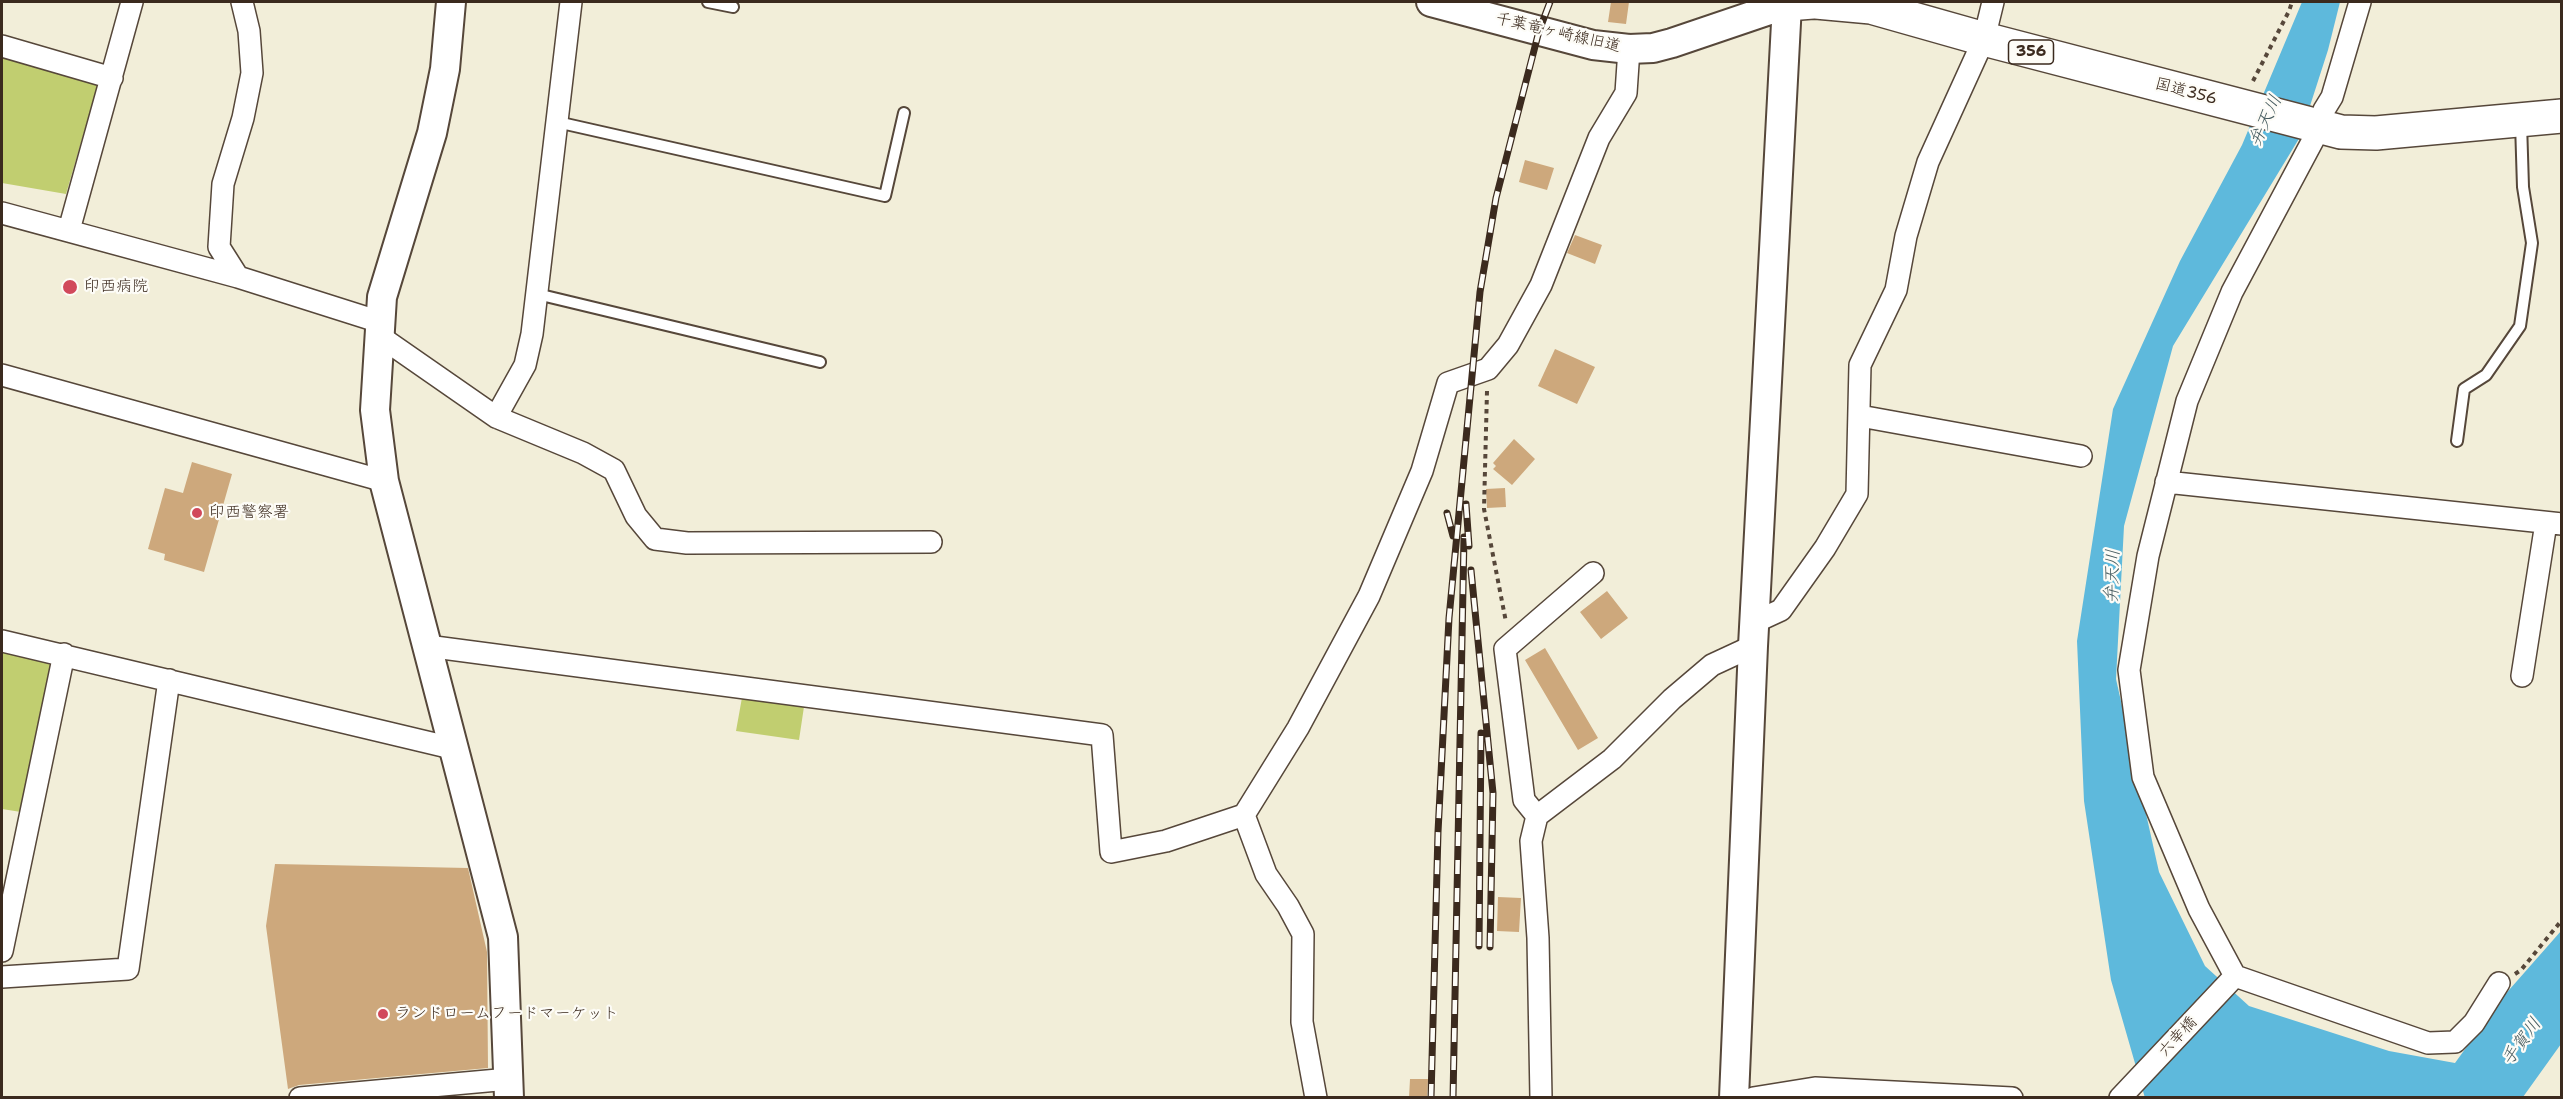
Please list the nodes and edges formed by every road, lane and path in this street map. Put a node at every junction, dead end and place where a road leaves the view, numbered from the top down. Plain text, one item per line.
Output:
1 (132, 2) edge
2 (242, 2) edge
3 (451, 2) edge
4 (571, 2) edge
5 (708, 2) edge
6 (1431, 2) edge
7 (1801, 2) edge
8 (1993, 2) edge
9 (2292, 2) edge
10 (2360, 2) edge
11 (733, 7) dead end
12 (1984, 39) junction
13 (2, 46) edge
14 (1629, 49) junction
15 (112, 78) junction
16 (2244, 108) junction
17 (904, 113) dead end
18 (2562, 116) edge
19 (2521, 119) junction
20 (557, 122) junction
21 (2315, 126) junction
22 (2, 213) edge
23 (69, 230) junction
24 (238, 277) junction
25 (537, 294) junction
26 (379, 329) junction
27 (820, 362) dead end
28 (1488, 369) junction
29 (2, 375) edge
30 (1860, 416) junction
31 (496, 417) junction
32 (2457, 441) dead end
33 (2081, 456) dead end
34 (384, 481) junction
35 (2166, 482) junction
36 (2554, 524) edge
37 (930, 542) dead end
38 (1593, 573) dead end
39 (1754, 634) junction
40 (2, 641) edge
41 (1510, 644) junction
42 (427, 646) junction
43 (64, 654) junction
44 (2522, 676) dead end
45 (169, 680) junction
46 (456, 749) junction
47 (1244, 815) junction
48 (1537, 816) junction
49 (2562, 920) edge
50 (2, 951) edge
51 (2235, 976) junction
52 (2, 977) edge
53 (2499, 983) joint
54 (509, 1088) edge
55 (300, 1098) edge
56 (1316, 1098) edge
57 (1541, 1098) edge
58 (1734, 1098) edge
59 (1753, 1098) edge
60 (2013, 1098) edge
61 (2120, 1098) edge

1 - 15 street
2 - 24 street
3 - 26 street
4 - 20 street
5 - 11 lane
6 - 14 street, 千葉竜ヶ崎線旧道
7 - 12 highway, 国道356 / 356
7 - 14 street, 千葉竜ヶ崎線旧道
7 - 39 street
8 - 12 street
9 - 16 path
10 - 21 street
12 - 16 highway, 国道356 / 356
12 - 30 street
13 - 15 street
14 - 28 street
15 - 23 street
16 - 21 highway, 国道356 / 356
17 - 20 lane
18 - 19 highway, 国道356 / 356
19 - 21 highway, 国道356 / 356
19 - 32 lane
20 - 25 street
21 - 35 street
22 - 23 street
23 - 24 street
24 - 26 street
25 - 27 lane
25 - 31 street
26 - 31 street
26 - 34 street
28 - 41 path
28 - 47 street
29 - 34 street
30 - 33 street
30 - 39 street
31 - 37 street
34 - 42 street
35 - 36 street
35 - 51 street
36 - 44 street
38 - 41 street
39 - 48 street
39 - 58 street
40 - 43 street
41 - 48 street
42 - 46 street
42 - 47 street
43 - 45 street
43 - 50 street
45 - 46 street
45 - 52 street
46 - 54 street
47 - 56 street
48 - 57 street
49 - 53 path
51 - 53 street
51 - 61 street, 六幸橋
54 - 55 street
59 - 60 street

